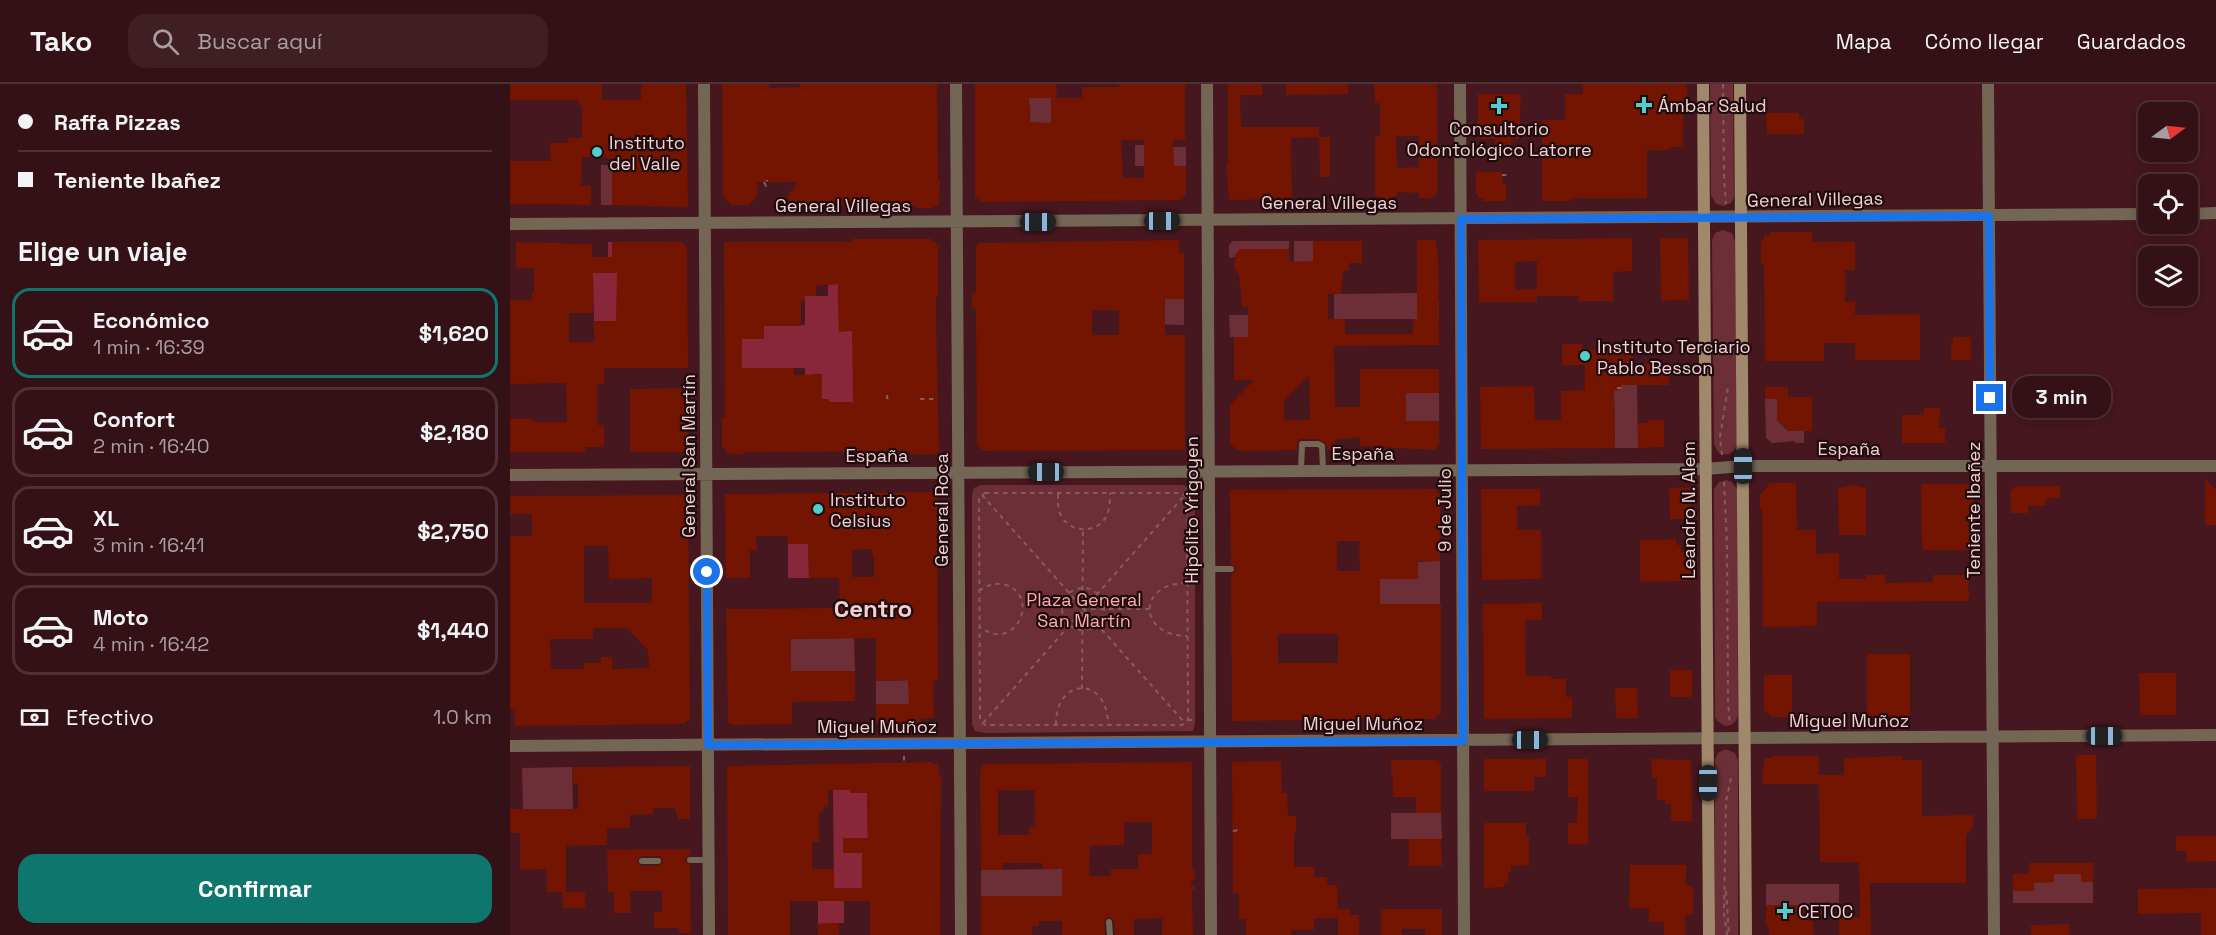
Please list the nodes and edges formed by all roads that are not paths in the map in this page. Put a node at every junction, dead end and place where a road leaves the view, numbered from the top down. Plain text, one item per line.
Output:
1 (704, 84) edge
2 (956, 84) edge
3 (1206, 84) edge
4 (1460, 84) edge
5 (1703, 84) edge
6 (1740, 84) edge
7 (1988, 84) edge
8 (2216, 213) edge
9 (2138, 214) edge
10 (2198, 214) edge
11 (1989, 216) junction
12 (1704, 218) junction
13 (1741, 218) junction
14 (1461, 219) junction
15 (1207, 221) junction
16 (957, 222) junction
17 (705, 223) junction
18 (510, 224) edge
19 (1743, 466) junction
20 (1991, 466) junction
21 (2216, 466) edge
22 (1706, 469) junction
23 (1462, 470) junction
24 (1208, 471) junction
25 (1301, 471) junction
26 (1323, 471) junction
27 (959, 473) junction
28 (706, 474) junction
29 (510, 475) edge
30 (1209, 569) junction
31 (1231, 569) dead end
32 (2216, 735) edge
33 (1993, 737) junction
34 (1708, 739) junction
35 (1744, 739) junction
36 (1463, 741) junction
37 (1210, 742) junction
38 (960, 744) junction
39 (708, 745) junction
40 (510, 746) edge
41 (690, 860) dead end
42 (709, 860) junction
43 (642, 861) dead end
44 (658, 861) dead end
45 (1109, 922) dead end
46 (709, 935) edge
47 (961, 935) edge
48 (1110, 935) edge
49 (1211, 935) edge
50 (1464, 935) edge
51 (1709, 935) edge
52 (1746, 935) edge
53 (1995, 935) edge

1 - 17 street, General San Martín
2 - 16 street, General Roca
3 - 15 street, Hipólito Yrigoyen
4 - 14 street, 9 de Julio
5 - 12 main road, Leandro N. Alem
6 - 13 main road
7 - 11 street, Teniente Ibañez
8 - 10 street
9 - 11 street, General Villegas
11 - 13 street, General Villegas
11 - 20 street, Teniente Ibañez
12 - 13 street, General Villegas
12 - 14 street, General Villegas
12 - 22 main road, Leandro N. Alem
13 - 19 main road
14 - 15 street, General Villegas
14 - 23 street, 9 de Julio
15 - 16 street, General Villegas
15 - 24 street, Hipólito Yrigoyen
16 - 17 street, General Villegas
16 - 27 street, General Roca
17 - 18 street, General Villegas
17 - 28 street, General San Martín
19 - 20 street, España
19 - 22 street, España
19 - 35 main road
20 - 21 street, España
20 - 33 street, Teniente Ibañez
22 - 23 street, España
22 - 34 main road, Leandro N. Alem
23 - 26 street, España
23 - 36 street, 9 de Julio
24 - 25 street, España
24 - 27 street, España
24 - 30 street, Hipólito Yrigoyen
25 - 26 street, España
25 - 26 lane
27 - 28 street, España
27 - 38 street, General Roca
28 - 29 street, España
28 - 39 street, General San Martín
30 - 31 lane
30 - 37 street, Hipólito Yrigoyen
32 - 33 street, Miguel Muñoz
33 - 35 street, Miguel Muñoz
33 - 53 street, Teniente Ibañez
34 - 35 street, Miguel Muñoz
34 - 36 street, Miguel Muñoz
34 - 51 main road, Leandro N. Alem
35 - 52 main road
36 - 37 street, Miguel Muñoz
36 - 50 street, 9 de Julio
37 - 38 street, Miguel Muñoz
37 - 49 street, Hipólito Yrigoyen
38 - 39 street, Miguel Muñoz
38 - 47 street, General Roca
39 - 40 street, Miguel Muñoz
39 - 42 street, General San Martín
41 - 42 lane
42 - 46 street, General San Martín
43 - 44 lane
45 - 48 lane

